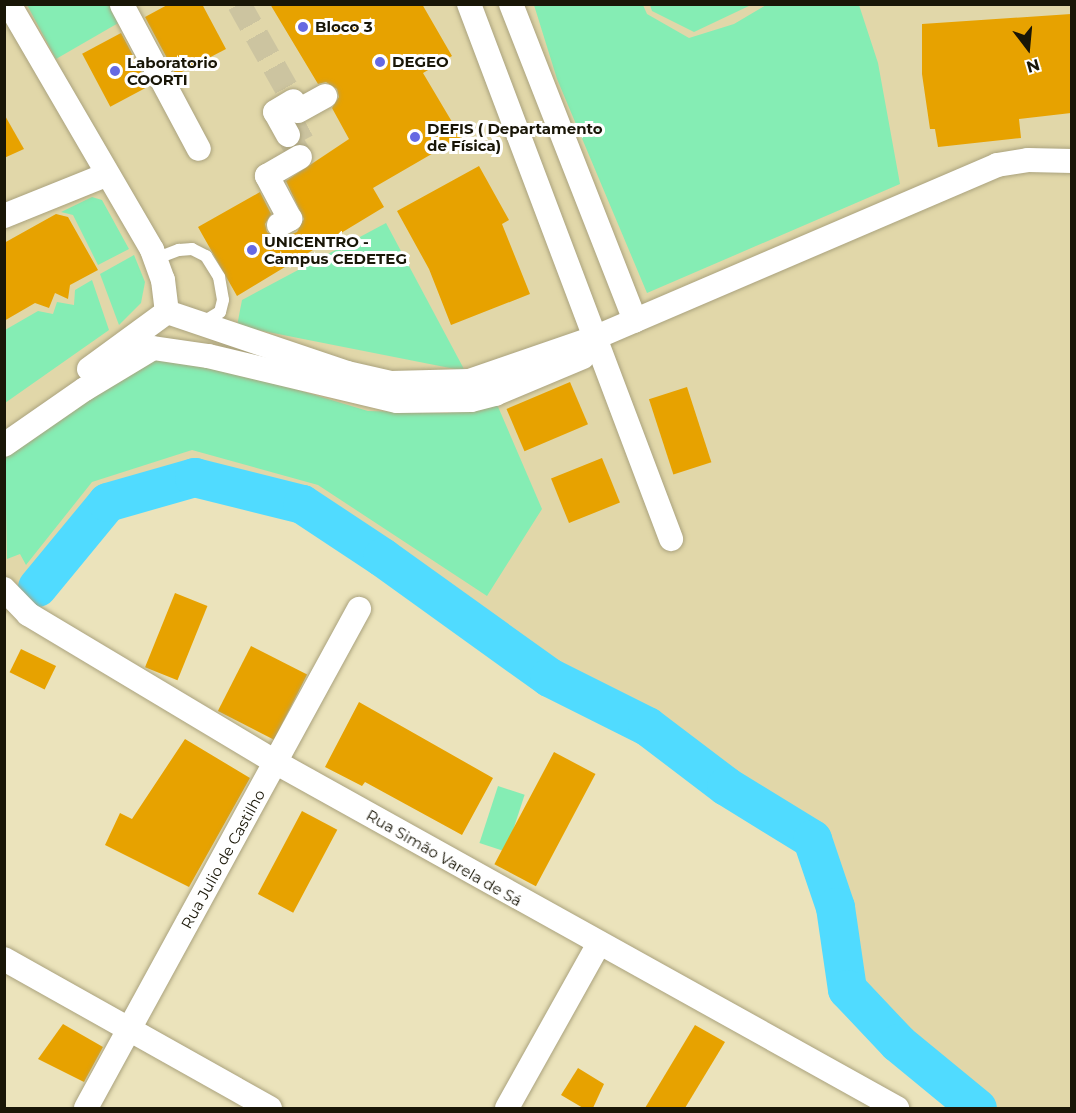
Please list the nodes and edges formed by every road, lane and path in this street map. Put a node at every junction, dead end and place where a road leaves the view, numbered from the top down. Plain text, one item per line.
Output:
1 (9, 4) edge
2 (469, 4) edge
3 (511, 4) edge
4 (122, 5) edge
5 (325, 96) dead end
6 (288, 135) dead end
7 (199, 149) dead end
8 (300, 157) dead end
9 (1071, 161) edge
10 (106, 175) junction
11 (4, 216) edge
12 (279, 225) dead end
13 (155, 259) junction
14 (167, 312) junction
15 (635, 321) junction
16 (202, 323) junction
17 (597, 344) junction
18 (4, 429) edge
19 (4, 445) edge
20 (671, 539) dead end
21 (8, 583) edge
22 (359, 609) dead end
23 (275, 762) junction
24 (598, 945) junction
25 (4, 959) edge
26 (129, 1030) junction
27 (86, 1108) edge
28 (270, 1108) edge
29 (507, 1108) edge
30 (897, 1108) edge

1 - 10 street
2 - 17 street
3 - 15 street
4 - 7 street
5 - 6 street
8 - 12 street
9 - 15 street
10 - 11 street
10 - 13 street
13 - 14 street
13 - 16 lane
14 - 16 street
14 - 18 street
15 - 17 street
16 - 17 street
17 - 19 street
17 - 20 street
21 - 23 street, Rua Simão Varela de Sá
22 - 23 street, Rua Julio de Castilho
23 - 24 street, Rua Simão Varela de Sá
23 - 26 street, Rua Julio de Castilho
24 - 29 street
24 - 30 street, Rua Simão Varela de Sá
25 - 26 street
26 - 27 street, Rua Julio de Castilho
26 - 28 street

